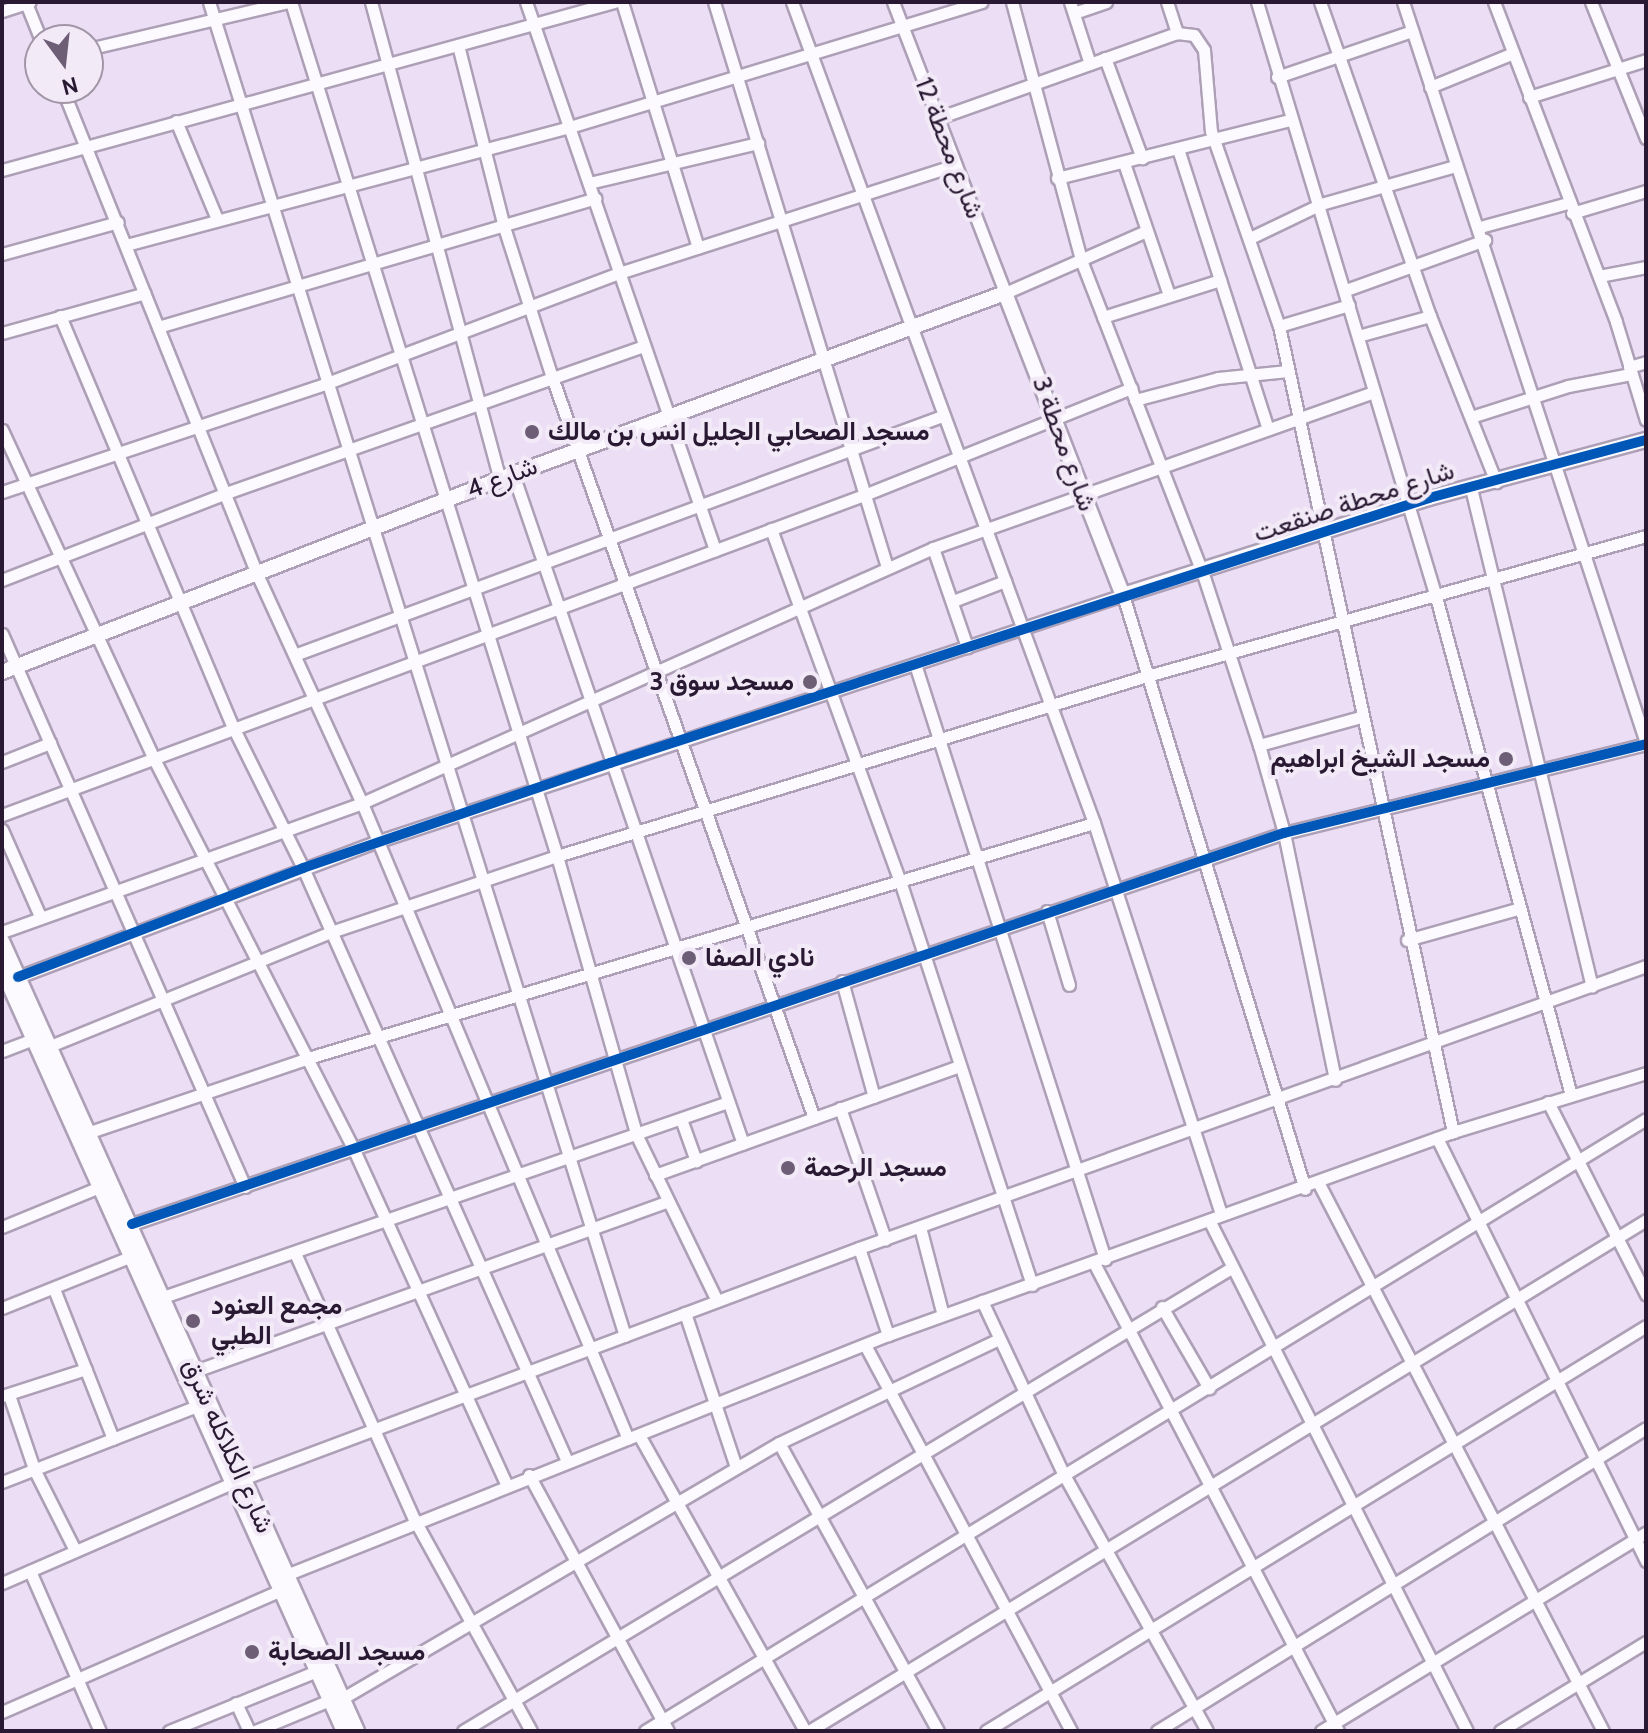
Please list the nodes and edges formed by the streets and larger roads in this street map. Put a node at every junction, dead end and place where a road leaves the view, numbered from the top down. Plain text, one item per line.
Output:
1 (209, 2) edge
2 (290, 2) edge
3 (371, 2) edge
4 (526, 2) edge
5 (614, 2) edge
6 (622, 2) edge
7 (714, 2) edge
8 (794, 2) edge
9 (893, 2) edge
10 (981, 2) edge
11 (1012, 2) edge
12 (1106, 2) edge
13 (1167, 2) edge
14 (1257, 2) edge
15 (1320, 2) edge
16 (1403, 2) edge
17 (1494, 2) edge
18 (1591, 2) edge
19 (28, 3) edge
20 (1072, 8) edge
21 (2, 11) edge
22 (214, 16) junction
23 (35, 24) edge
24 (533, 24) junction
25 (902, 24) junction
26 (1412, 31) junction
27 (1177, 33) junction
28 (104, 45) edge
29 (458, 45) junction
30 (1511, 54) junction
31 (811, 55) junction
32 (1339, 57) junction
33 (1105, 58) junction
34 (1646, 60) edge
35 (388, 63) junction
36 (1090, 64) junction
37 (1619, 69) junction
38 (736, 75) junction
39 (1277, 77) junction
40 (312, 80) junction
41 (1031, 86) junction
42 (1430, 87) junction
43 (1529, 97) junction
44 (244, 102) junction
45 (652, 102) junction
46 (69, 104) edge
47 (938, 118) junction
48 (1290, 120) junction
49 (176, 121) junction
50 (570, 127) junction
51 (1646, 138) edge
52 (758, 143) junction
53 (1214, 144) junction
54 (87, 146) junction
55 (484, 150) junction
56 (1179, 152) junction
57 (1142, 158) junction
58 (672, 163) junction
59 (1124, 163) junction
60 (955, 165) junction
61 (1455, 166) junction
62 (417, 168) junction
63 (2, 170) edge
64 (1057, 178) junction
65 (589, 183) junction
66 (347, 185) junction
67 (1387, 185) junction
68 (1646, 191) edge
69 (595, 198) junction
70 (862, 198) junction
71 (274, 203) junction
72 (1321, 204) junction
73 (1570, 208) junction
74 (217, 219) junction
75 (780, 221) junction
76 (118, 222) junction
77 (504, 227) junction
78 (1480, 227) junction
79 (1146, 231) junction
80 (1250, 238) junction
81 (1485, 240) junction
82 (126, 245) junction
83 (436, 246) junction
84 (698, 247) junction
85 (2, 254) edge
86 (1081, 260) junction
87 (372, 265) junction
88 (1412, 266) junction
89 (1646, 267) edge
90 (619, 273) junction
91 (1599, 276) junction
92 (1220, 280) junction
93 (300, 286) junction
94 (1346, 290) junction
95 (145, 293) junction
96 (1005, 293) junction
97 (1169, 295) junction
98 (1349, 305) junction
99 (530, 307) junction
100 (60, 316) junction
101 (1430, 316) junction
102 (1103, 317) junction
103 (1279, 326) junction
104 (158, 327) junction
105 (909, 328) junction
106 (2, 333) edge
107 (463, 334) junction
108 (1358, 336) junction
109 (644, 346) junction
110 (401, 357) junction
111 (1646, 362) edge
112 (820, 363) junction
113 (1630, 370) junction
114 (1288, 371) junction
115 (1249, 376) junction
116 (552, 377) junction
117 (330, 382) junction
118 (1371, 393) junction
119 (1133, 394) junction
120 (1533, 396) junction
121 (479, 403) junction
122 (669, 416) junction
123 (942, 416) junction
124 (1300, 417) junction
125 (1471, 417) junction
126 (1057, 418) junction
127 (1646, 420) edge
128 (198, 425) junction
129 (423, 425) junction
130 (1268, 429) junction
131 (2, 430) edge
132 (1646, 440) edge
133 (352, 448) junction
134 (578, 449) junction
135 (849, 449) junction
136 (119, 451) junction
137 (957, 455) junction
138 (1557, 463) junction
139 (1162, 469) junction
140 (506, 476) junction
141 (1496, 482) junction
142 (28, 484) junction
143 (1471, 488) junction
144 (2, 492) edge
145 (229, 492) junction
146 (864, 495) junction
147 (1082, 496) junction
148 (448, 499) junction
149 (699, 504) junction
150 (1407, 505) junction
151 (149, 523) junction
152 (376, 528) junction
153 (983, 528) junction
154 (771, 529) junction
155 (1323, 534) junction
156 (1646, 536) edge
157 (609, 540) junction
158 (933, 548) junction
159 (715, 550) junction
160 (1586, 552) junction
161 (61, 558) junction
162 (887, 567) junction
163 (540, 568) junction
164 (257, 574) junction
165 (1203, 574) junction
166 (1493, 579) junction
167 (2, 580) edge
168 (1005, 581) junction
169 (624, 583) junction
170 (474, 590) junction
171 (1123, 595) junction
172 (1436, 597) junction
173 (183, 601) junction
174 (953, 601) junction
175 (798, 604) junction
176 (555, 609) junction
177 (403, 619) junction
178 (1344, 622) junction
179 (1023, 628) junction
180 (487, 633) junction
181 (2, 634) edge
182 (95, 636) junction
183 (967, 647) junction
184 (297, 654) junction
185 (1229, 654) junction
186 (416, 664) junction
187 (915, 664) junction
188 (17, 667) junction
189 (656, 669) junction
190 (2, 672) edge
191 (1147, 676) junction
192 (829, 693) junction
193 (316, 699) junction
194 (590, 699) junction
195 (1051, 708) junction
196 (1361, 717) junction
197 (234, 729) junction
198 (519, 731) junction
199 (683, 740) junction
200 (942, 740) junction
201 (50, 743) junction
202 (1646, 743) edge
203 (1259, 745) junction
204 (155, 761) junction
205 (2, 762) edge
206 (610, 763) junction
207 (857, 766) junction
208 (448, 767) junction
209 (1538, 768) junction
210 (1484, 782) junction
211 (534, 790) junction
212 (70, 791) junction
213 (362, 803) junction
214 (1379, 808) junction
215 (708, 811) junction
216 (462, 814) junction
217 (2, 815) edge
218 (1094, 823) junction
219 (2, 830) edge
220 (284, 832) junction
221 (635, 833) junction
222 (1284, 833) junction
223 (376, 842) junction
224 (557, 856) junction
225 (981, 856) junction
226 (1205, 859) junction
227 (206, 860) junction
228 (303, 868) junction
229 (482, 880) junction
230 (900, 881) junction
231 (114, 889) junction
232 (1115, 889) junction
233 (226, 897) junction
234 (403, 905) junction
235 (1517, 909) junction
236 (1047, 911) junction
237 (40, 916) junction
238 (747, 926) junction
239 (997, 927) junction
240 (2, 932) edge
241 (135, 932) junction
242 (331, 932) junction
243 (1407, 940) junction
244 (2, 941) edge
245 (672, 948) junction
246 (920, 952) junction
247 (260, 959) junction
248 (1646, 966) edge
249 (2, 969) edge
250 (591, 976) junction
251 (18, 977) junction
252 (842, 981) junction
253 (1069, 985) dead end
254 (1592, 987) junction
255 (517, 997) junction
256 (164, 999) junction
257 (775, 1003) junction
258 (1543, 1006) junction
259 (451, 1018) junction
260 (701, 1028) junction
261 (379, 1038) junction
262 (34, 1039) junction
263 (1429, 1045) junction
264 (50, 1046) junction
265 (2, 1051) edge
266 (308, 1058) junction
267 (614, 1058) junction
268 (957, 1067) junction
269 (1646, 1073) edge
270 (1335, 1080) junction
271 (544, 1081) junction
272 (205, 1091) junction
273 (1571, 1095) junction
274 (874, 1097) junction
275 (486, 1101) junction
276 (728, 1102) junction
277 (1278, 1102) junction
278 (1548, 1102) junction
279 (840, 1108) junction
280 (814, 1118) junction
281 (681, 1119) junction
282 (1646, 1119) edge
283 (418, 1126) junction
284 (90, 1132) junction
285 (1453, 1132) junction
286 (1192, 1133) junction
287 (637, 1136) junction
288 (1437, 1138) junction
289 (743, 1144) junction
290 (354, 1150) junction
291 (567, 1159) junction
292 (696, 1161) junction
293 (1577, 1161) junction
294 (655, 1175) junction
295 (1075, 1175) junction
296 (518, 1177) junction
297 (1319, 1184) junction
298 (102, 1186) junction
299 (245, 1187) junction
300 (1305, 1189) junction
301 (1002, 1199) junction
302 (451, 1200) junction
303 (666, 1202) junction
304 (1215, 1218) junction
305 (1478, 1219) junction
306 (1646, 1220) edge
307 (388, 1221) junction
308 (132, 1224) junction
309 (2, 1227) edge
310 (920, 1227) junction
311 (589, 1231) junction
312 (1616, 1236) junction
313 (885, 1239) junction
314 (547, 1247) junction
315 (859, 1248) junction
316 (295, 1253) junction
317 (132, 1256) junction
318 (1100, 1261) junction
319 (482, 1268) junction
320 (1231, 1268) junction
321 (1372, 1283) junction
322 (1032, 1285) junction
323 (54, 1289) junction
324 (418, 1291) junction
325 (1646, 1294) edge
326 (163, 1297) junction
327 (1516, 1300) junction
328 (717, 1301) junction
329 (982, 1301) junction
330 (1162, 1307) junction
331 (2, 1308) edge
332 (685, 1313) junction
333 (943, 1315) junction
334 (330, 1324) junction
335 (1646, 1326) edge
336 (1129, 1327) junction
337 (888, 1335) junction
338 (625, 1336) junction
339 (999, 1339) junction
340 (865, 1345) junction
341 (1274, 1346) junction
342 (589, 1347) junction
343 (1413, 1363) junction
344 (86, 1369) junction
345 (195, 1371) junction
346 (527, 1371) junction
347 (1555, 1381) junction
348 (890, 1388) junction
349 (1209, 1388) junction
350 (467, 1394) junction
351 (1024, 1395) junction
352 (6, 1397) edge
353 (714, 1404) junction
354 (197, 1406) junction
355 (1169, 1413) junction
356 (1314, 1425) junction
357 (377, 1428) junction
358 (1646, 1428) edge
359 (633, 1437) junction
360 (113, 1439) junction
361 (1453, 1440) junction
362 (779, 1443) junction
363 (924, 1452) junction
364 (1597, 1460) junction
365 (567, 1461) junction
366 (736, 1467) junction
367 (34, 1469) junction
368 (1063, 1473) junction
369 (529, 1475) junction
370 (237, 1481) junction
371 (2, 1482) edge
372 (506, 1483) junction
373 (1212, 1489) junction
374 (676, 1502) junction
375 (1354, 1504) junction
376 (414, 1519) junction
377 (819, 1521) junction
378 (1493, 1522) junction
379 (969, 1533) junction
380 (1641, 1536) edge
381 (75, 1550) junction
382 (1109, 1552) junction
383 (574, 1560) junction
384 (1646, 1561) edge
385 (1253, 1565) junction
386 (30, 1571) junction
387 (286, 1575) junction
388 (718, 1581) junction
389 (1395, 1582) junction
390 (2, 1583) edge
391 (281, 1590) junction
392 (863, 1598) junction
393 (1537, 1604) junction
394 (1008, 1613) junction
395 (471, 1621) junction
396 (1155, 1629) junction
397 (618, 1639) junction
398 (1646, 1642) edge
399 (1293, 1645) junction
400 (764, 1658) junction
401 (1434, 1664) junction
402 (317, 1671) junction
403 (907, 1674) junction
404 (78, 1681) junction
405 (1576, 1685) junction
406 (1051, 1692) junction
407 (336, 1699) junction
408 (514, 1701) junction
409 (236, 1703) junction
410 (1193, 1707) junction
411 (2, 1712) edge
412 (666, 1726) edge
413 (1336, 1727) edge
414 (100, 1731) edge
415 (169, 1731) edge
416 (252, 1731) edge
417 (344, 1731) edge
418 (357, 1731) edge
419 (463, 1731) edge
420 (531, 1731) edge
421 (645, 1731) edge
422 (807, 1731) edge
423 (938, 1731) edge
424 (986, 1731) edge
425 (1071, 1731) edge
426 (1157, 1731) edge
427 (1207, 1731) edge
428 (1321, 1731) edge
429 (1467, 1731) edge
430 (1500, 1731) edge
431 (1603, 1731) edge

1 - 22 street
2 - 22 street
2 - 40 street
3 - 35 street
4 - 24 street
5 - 24 street
6 - 45 street
7 - 38 street
8 - 31 street
9 - 25 street, شارع محطة 12
10 - 25 street
11 - 41 street
12 - 20 street
13 - 27 street
14 - 39 street
15 - 32 street
16 - 26 street
17 - 30 street
18 - 37 street
19 - 21 street
19 - 23 street
20 - 36 street
22 - 28 street
22 - 44 street
24 - 29 street
24 - 50 street
25 - 31 street
25 - 47 street, شارع محطة 12
26 - 32 street
26 - 42 street
27 - 33 street
27 - 53 street
29 - 35 street
29 - 55 street
30 - 42 street
30 - 43 street
31 - 38 street
31 - 70 street
32 - 39 street
32 - 67 street
33 - 36 street
33 - 57 street
34 - 37 street
35 - 40 street
35 - 62 street
36 - 41 street
37 - 43 street
37 - 51 street
38 - 45 street
38 - 52 street
39 - 48 street
40 - 44 street
40 - 66 street
41 - 47 street
41 - 64 street
42 - 61 street
43 - 73 street
44 - 49 street
44 - 71 street
45 - 50 street
45 - 58 street
46 - 54 street
47 - 60 street, شارع محطة 12
48 - 53 street
48 - 72 street
49 - 54 street
49 - 74 street
50 - 55 street
50 - 65 street
52 - 58 street
52 - 75 street
53 - 56 street
53 - 80 street
54 - 63 street
54 - 76 street
55 - 62 street
55 - 77 street
56 - 57 street
56 - 92 street
57 - 59 street
58 - 65 street
58 - 84 street
59 - 64 street
59 - 79 street
60 - 70 street
60 - 96 street, شارع محطة 12
61 - 67 street
61 - 78 street
62 - 66 street
62 - 83 street
64 - 86 street
65 - 69 street
66 - 71 street
66 - 87 street
67 - 72 street
67 - 88 street
68 - 73 street
69 - 77 street
69 - 90 street
70 - 75 street
70 - 105 street
71 - 74 street
71 - 93 street
72 - 80 street
72 - 94 street
73 - 78 street
73 - 91 street
74 - 82 street
75 - 84 street
75 - 112 street
76 - 82 street
76 - 85 street
77 - 83 street
77 - 99 street
78 - 81 street
79 - 86 street
79 - 97 street
80 - 103 street
81 - 88 street
81 - 120 street
82 - 95 street
83 - 87 street
83 - 107 street
84 - 90 street
86 - 96 street
86 - 102 street
87 - 93 street
87 - 110 street
88 - 94 street
88 - 101 street
89 - 91 street
90 - 99 street
90 - 109 street
91 - 113 street
92 - 97 street
92 - 115 street
93 - 104 street
93 - 117 street
94 - 98 street
95 - 100 street
95 - 104 street
96 - 105 street, شارع 4
96 - 126 street, شارع محطة 3
97 - 102 street
98 - 103 street
98 - 108 street
99 - 107 street
99 - 116 street
100 - 106 street
100 - 136 street
101 - 108 street
101 - 125 street
102 - 119 street
103 - 114 street
104 - 128 street
105 - 112 street, شارع 4
105 - 123 street
107 - 110 street
107 - 121 street
108 - 118 street
109 - 116 street
109 - 122 street
110 - 117 street
110 - 129 street
111 - 113 street
112 - 122 street, شارع 4
112 - 135 street
113 - 120 street
113 - 127 street
114 - 115 street
114 - 124 street
115 - 119 street
115 - 130 street
116 - 121 street
116 - 134 street
117 - 128 street
117 - 133 street
118 - 124 street
118 - 150 street
119 - 126 street
119 - 139 street
120 - 125 street
120 - 138 street
121 - 129 street
121 - 140 street
122 - 134 street, شارع 4
122 - 149 street
123 - 135 street
123 - 137 street
124 - 130 street
124 - 155 street
125 - 141 street
126 - 137 street
126 - 147 street, شارع محطة 3
128 - 136 street
128 - 145 street
129 - 133 street
129 - 148 street
130 - 139 street
131 - 142 street
132 - 138 street, شارع محطة صنقعت
133 - 145 street
133 - 152 street
134 - 140 street, شارع 4
134 - 157 street
135 - 146 street
135 - 149 street
136 - 142 street
136 - 151 street
137 - 146 street
137 - 153 street
138 - 141 street, شارع محطة صنقعت
138 - 160 street
139 - 147 street
139 - 165 street
140 - 148 street, شارع 4
140 - 163 street
141 - 143 street, شارع محطة صنقعت
142 - 144 street
142 - 161 street
143 - 150 street, شارع محطة صنقعت
143 - 166 street
145 - 151 street
145 - 164 street
146 - 154 street
146 - 162 street
147 - 153 street
147 - 171 street, شارع محطة 3
148 - 152 street, شارع 4
148 - 170 street
149 - 157 street
149 - 159 street
150 - 155 street, شارع محطة صنقعت
150 - 172 street
151 - 161 street
151 - 173 street
152 - 164 street, شارع 4
152 - 177 street
153 - 158 street
153 - 168 street
154 - 159 street
154 - 175 street
155 - 165 street, شارع محطة صنقعت
155 - 178 street
156 - 160 street
157 - 163 street
157 - 169 street
158 - 162 street
158 - 174 street
159 - 169 street
160 - 166 street
160 - 202 street
161 - 167 street
161 - 182 street
162 - 175 street
163 - 170 street
163 - 176 street
164 - 173 street, شارع 4
164 - 184 street
165 - 171 street, شارع محطة صنقعت
165 - 185 street
166 - 172 street
166 - 209 street
168 - 174 street
168 - 179 street
169 - 176 street
169 - 189 street
170 - 177 street
170 - 180 street
171 - 179 street
171 - 191 street
172 - 178 street
172 - 210 street
173 - 182 street, شارع 4
173 - 197 street
174 - 183 street
175 - 189 street
175 - 192 street
176 - 180 street
176 - 194 street
177 - 184 street
177 - 186 street
178 - 185 street
178 - 196 street
179 - 183 street
179 - 195 street
180 - 186 street
180 - 198 street
181 - 188 street
182 - 188 street, شارع 4
182 - 204 street
183 - 187 street
184 - 193 street
185 - 191 street
185 - 203 street
186 - 193 street
186 - 208 street
187 - 192 street
187 - 200 street
188 - 190 street, شارع 4
188 - 201 street
189 - 194 street
189 - 199 street
191 - 195 street
191 - 226 street
192 - 199 street
192 - 207 street
193 - 197 street
193 - 213 street
194 - 198 street
194 - 206 street
195 - 200 street
195 - 218 street
196 - 203 street
196 - 214 street
197 - 204 street
197 - 220 street
198 - 208 street
198 - 211 street
199 - 206 street
199 - 215 street
200 - 207 street
200 - 225 street
201 - 205 street
201 - 212 street
202 - 209 street
203 - 222 street
204 - 212 street
204 - 227 street
206 - 211 street
206 - 221 street
207 - 215 street
207 - 230 street
208 - 213 street
208 - 216 street
209 - 210 street
209 - 254 street
210 - 214 street
210 - 235 street
211 - 216 street
211 - 224 street
212 - 217 street
212 - 231 street
213 - 220 street
213 - 223 street
214 - 222 street
214 - 243 street
215 - 221 street
215 - 238 street
216 - 223 street
216 - 229 street
218 - 225 street
218 - 232 street
219 - 237 street
220 - 227 street
220 - 228 street
221 - 224 street
221 - 245 street
222 - 226 street
222 - 270 street
223 - 228 street
223 - 234 street
224 - 229 street
224 - 250 street
225 - 230 street
225 - 239 street
226 - 232 street
226 - 277 street
227 - 231 street
227 - 233 street
228 - 233 street
228 - 242 street
229 - 234 street
229 - 255 street
230 - 238 street
230 - 246 street
231 - 237 street
231 - 241 street
232 - 236 street
232 - 286 street
233 - 241 street
233 - 247 street
234 - 242 street
234 - 259 street
235 - 243 street
235 - 258 street
236 - 239 street
236 - 253 street
237 - 240 street
238 - 245 street
238 - 257 street
239 - 246 street
239 - 295 street
241 - 251 street
241 - 256 street
242 - 247 street
242 - 261 street
243 - 263 street
244 - 251 street, شارع الكلاكله شرق
245 - 250 street
245 - 260 street
246 - 252 street
246 - 268 street
247 - 256 street
247 - 266 street
248 - 254 street
249 - 262 street, شارع الكلاكله شرق
250 - 255 street
250 - 267 street
251 - 264 street, شارع الكلاكله شرق
252 - 257 street
252 - 274 street
254 - 258 street
255 - 259 street
255 - 271 street
256 - 264 street
256 - 272 street
257 - 260 street
257 - 280 street
258 - 263 street
258 - 273 street
259 - 261 street
259 - 275 street
260 - 267 street
260 - 276 street
261 - 266 street
261 - 283 street
262 - 265 street
262 - 298 street, شارع الكلاكله شرق
263 - 270 street
263 - 285 street
264 - 284 street, شارع الكلاكله شرق
266 - 272 street
266 - 290 street
267 - 271 street
267 - 287 street
268 - 274 street
268 - 301 street
269 - 273 street
270 - 277 street
271 - 275 street
271 - 291 street
272 - 284 street
272 - 299 street
273 - 278 street
274 - 279 street
275 - 283 street
275 - 296 street
276 - 281 street
276 - 289 street
277 - 286 street
277 - 300 street
278 - 285 street
278 - 293 street
279 - 280 street
279 - 313 street
280 - 289 street
281 - 287 street
281 - 292 street
282 - 293 street
283 - 290 street
283 - 302 street
284 - 308 street, شارع الكلاكله شرق
285 - 288 street
286 - 295 street
286 - 304 street
287 - 291 street
287 - 294 street
288 - 297 street
288 - 305 street
289 - 292 street
290 - 299 street
290 - 307 street
291 - 296 street
291 - 311 street
292 - 294 street
293 - 305 street
293 - 312 street
294 - 303 street
295 - 301 street
295 - 318 street
296 - 302 street
296 - 314 street
297 - 300 street
297 - 321 street
298 - 309 street
298 - 317 street, شارع الكلاكله شرق
299 - 308 street
300 - 304 street
301 - 310 street
301 - 322 street
302 - 307 street
302 - 319 street
303 - 311 street
303 - 328 street
304 - 318 street
304 - 320 street
305 - 321 street
305 - 327 street
306 - 312 street
307 - 316 street
307 - 324 street
308 - 326 street, شارع الكلاكله شرق
310 - 313 street
310 - 333 street
311 - 314 street
311 - 338 street
312 - 325 street
312 - 327 street
313 - 315 street
314 - 319 street
314 - 342 street
315 - 328 street
315 - 337 street
316 - 326 street
316 - 334 street
317 - 323 street
317 - 354 street, شارع الكلاكله شرق
318 - 322 street
318 - 336 street
319 - 324 street
319 - 346 street
320 - 330 street
320 - 341 street
321 - 341 street
321 - 343 street
322 - 329 street
323 - 331 street
323 - 344 street
324 - 334 street
324 - 350 street
326 - 345 street, شارع الكلاكله شرق
327 - 343 street
327 - 347 street
328 - 332 street
329 - 333 street
329 - 339 street
330 - 336 street
330 - 349 street
332 - 338 street
332 - 353 street
333 - 337 street
334 - 345 street
334 - 357 street
335 - 347 street
336 - 351 street
336 - 355 street
337 - 340 street
338 - 342 street
339 - 348 street
339 - 351 street
340 - 348 street
340 - 353 street
341 - 349 street
341 - 356 street
342 - 346 street
342 - 359 street
343 - 356 street
343 - 361 street
344 - 352 street
344 - 360 street
345 - 370 street, شارع الكلاكله شرق
346 - 350 street
346 - 365 street
347 - 361 street
347 - 364 street
348 - 362 street
348 - 363 street
349 - 355 street
350 - 357 street
350 - 372 street
351 - 363 street
351 - 368 street
352 - 367 street
353 - 359 street
353 - 366 street
354 - 360 street
354 - 370 street, شارع الكلاكله شرق
355 - 368 street
355 - 373 street
356 - 373 street
356 - 375 street
357 - 370 street
357 - 376 street
358 - 364 street
359 - 365 street
359 - 374 street
360 - 367 street
361 - 375 street
361 - 378 street
362 - 366 street
362 - 377 street
363 - 377 street
363 - 379 street
364 - 378 street
364 - 380 street
365 - 369 street
366 - 374 street
367 - 371 street
367 - 381 street
368 - 379 street
368 - 382 street
369 - 372 street
369 - 383 street
370 - 381 street
370 - 387 street, شارع الكلاكله شرق
370 - 391 street, شارع الكلاكله شرق
372 - 376 street
373 - 382 street
373 - 385 street
374 - 383 street
374 - 388 street
375 - 385 street
375 - 389 street
376 - 387 street
376 - 395 street
377 - 388 street
377 - 392 street
378 - 389 street
378 - 393 street
379 - 392 street
379 - 394 street
380 - 384 street
380 - 393 street
381 - 386 street
382 - 394 street
382 - 396 street
383 - 395 street
383 - 397 street
385 - 396 street
385 - 399 street
386 - 390 street
386 - 404 street
387 - 407 street, شارع الكلاكله شرق
388 - 397 street
388 - 400 street
389 - 399 street
389 - 401 street
391 - 402 street, شارع الكلاكله شرق
391 - 404 street
392 - 400 street
392 - 403 street
393 - 401 street
393 - 405 street
394 - 403 street
394 - 406 street
395 - 407 street
395 - 408 street
396 - 406 street
396 - 410 street
397 - 408 street
397 - 412 street
398 - 405 street
399 - 410 street
399 - 413 street
400 - 412 street
400 - 422 street
401 - 413 street
401 - 429 street
402 - 407 street, شارع الكلاكله شرق
402 - 409 street
403 - 422 street
403 - 423 street
404 - 411 street
404 - 414 street
405 - 430 street
405 - 431 street
406 - 424 street
406 - 425 street
407 - 416 street
407 - 417 street, شارع الكلاكله شرق
407 - 418 street, شارع الكلاكله شرق
408 - 419 street
408 - 420 street
409 - 415 street
409 - 416 street
410 - 426 street
410 - 427 street
412 - 421 street
413 - 428 street

